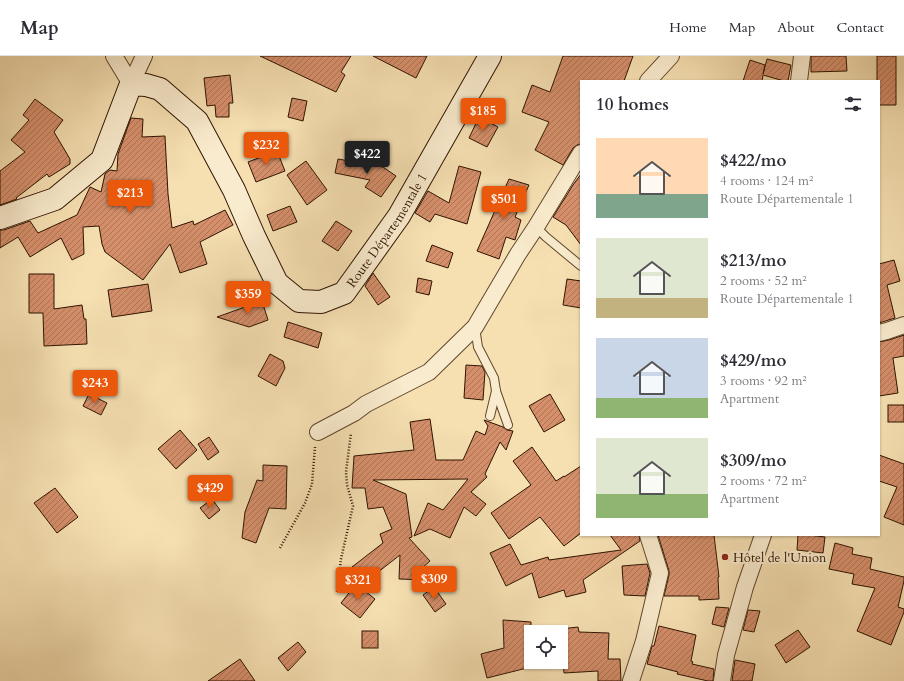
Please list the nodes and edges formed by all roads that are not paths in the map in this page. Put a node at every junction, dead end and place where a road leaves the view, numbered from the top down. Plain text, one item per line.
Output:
1 (114, 56) edge
2 (144, 56) edge
3 (489, 56) edge
4 (671, 56) edge
5 (802, 56) edge
6 (649, 80) edge
7 (799, 80) edge
8 (132, 84) junction
9 (580, 155) edge
10 (0, 218) edge
11 (536, 227) junction
12 (580, 265) edge
13 (904, 325) edge
14 (474, 327) junction
15 (880, 332) edge
16 (496, 391) junction
17 (490, 416) dead end
18 (508, 425) dead end
19 (318, 432) road end
20 (648, 536) edge
21 (763, 536) edge
22 (631, 681) edge
23 (722, 681) edge

1 - 8 street
2 - 8 street
3 - 8 main road, Route Départementale 1
4 - 6 street
5 - 7 street
8 - 10 main road
9 - 11 street
11 - 12 lane
11 - 14 street
13 - 15 street
14 - 16 lane
14 - 19 street
16 - 17 lane
16 - 18 lane
20 - 22 street
21 - 23 street

